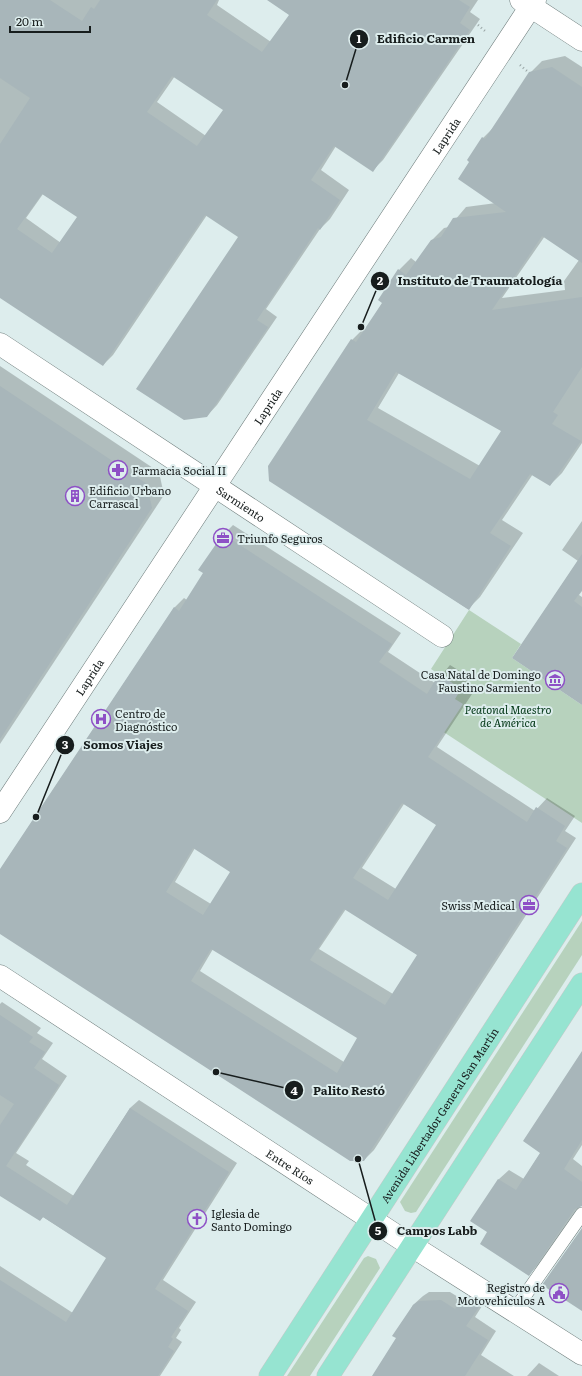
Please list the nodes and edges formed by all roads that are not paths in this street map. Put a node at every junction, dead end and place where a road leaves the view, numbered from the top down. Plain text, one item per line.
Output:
1 (529, 2) edge
2 (582, 40) edge
3 (0, 344) edge
4 (215, 487) junction
5 (442, 636) dead end
6 (0, 812) edge
7 (582, 894) edge
8 (0, 976) edge
9 (582, 984) edge
10 (582, 1214) edge
11 (371, 1219) junction
12 (412, 1246) junction
13 (514, 1311) junction
14 (582, 1354) edge
15 (270, 1376) edge
16 (328, 1376) edge

1 - 2 street
1 - 4 street, Laprida
3 - 4 street, Sarmiento
4 - 5 street, Sarmiento
4 - 6 street, Laprida
7 - 11 main road, Avenida Libertador General San Martín
8 - 11 street, Entre Ríos
9 - 12 main road
10 - 13 lane
11 - 12 street, Entre Ríos
11 - 15 main road, Avenida Libertador General San Martín
12 - 13 street, Entre Ríos
12 - 16 main road
13 - 14 street, Entre Ríos

